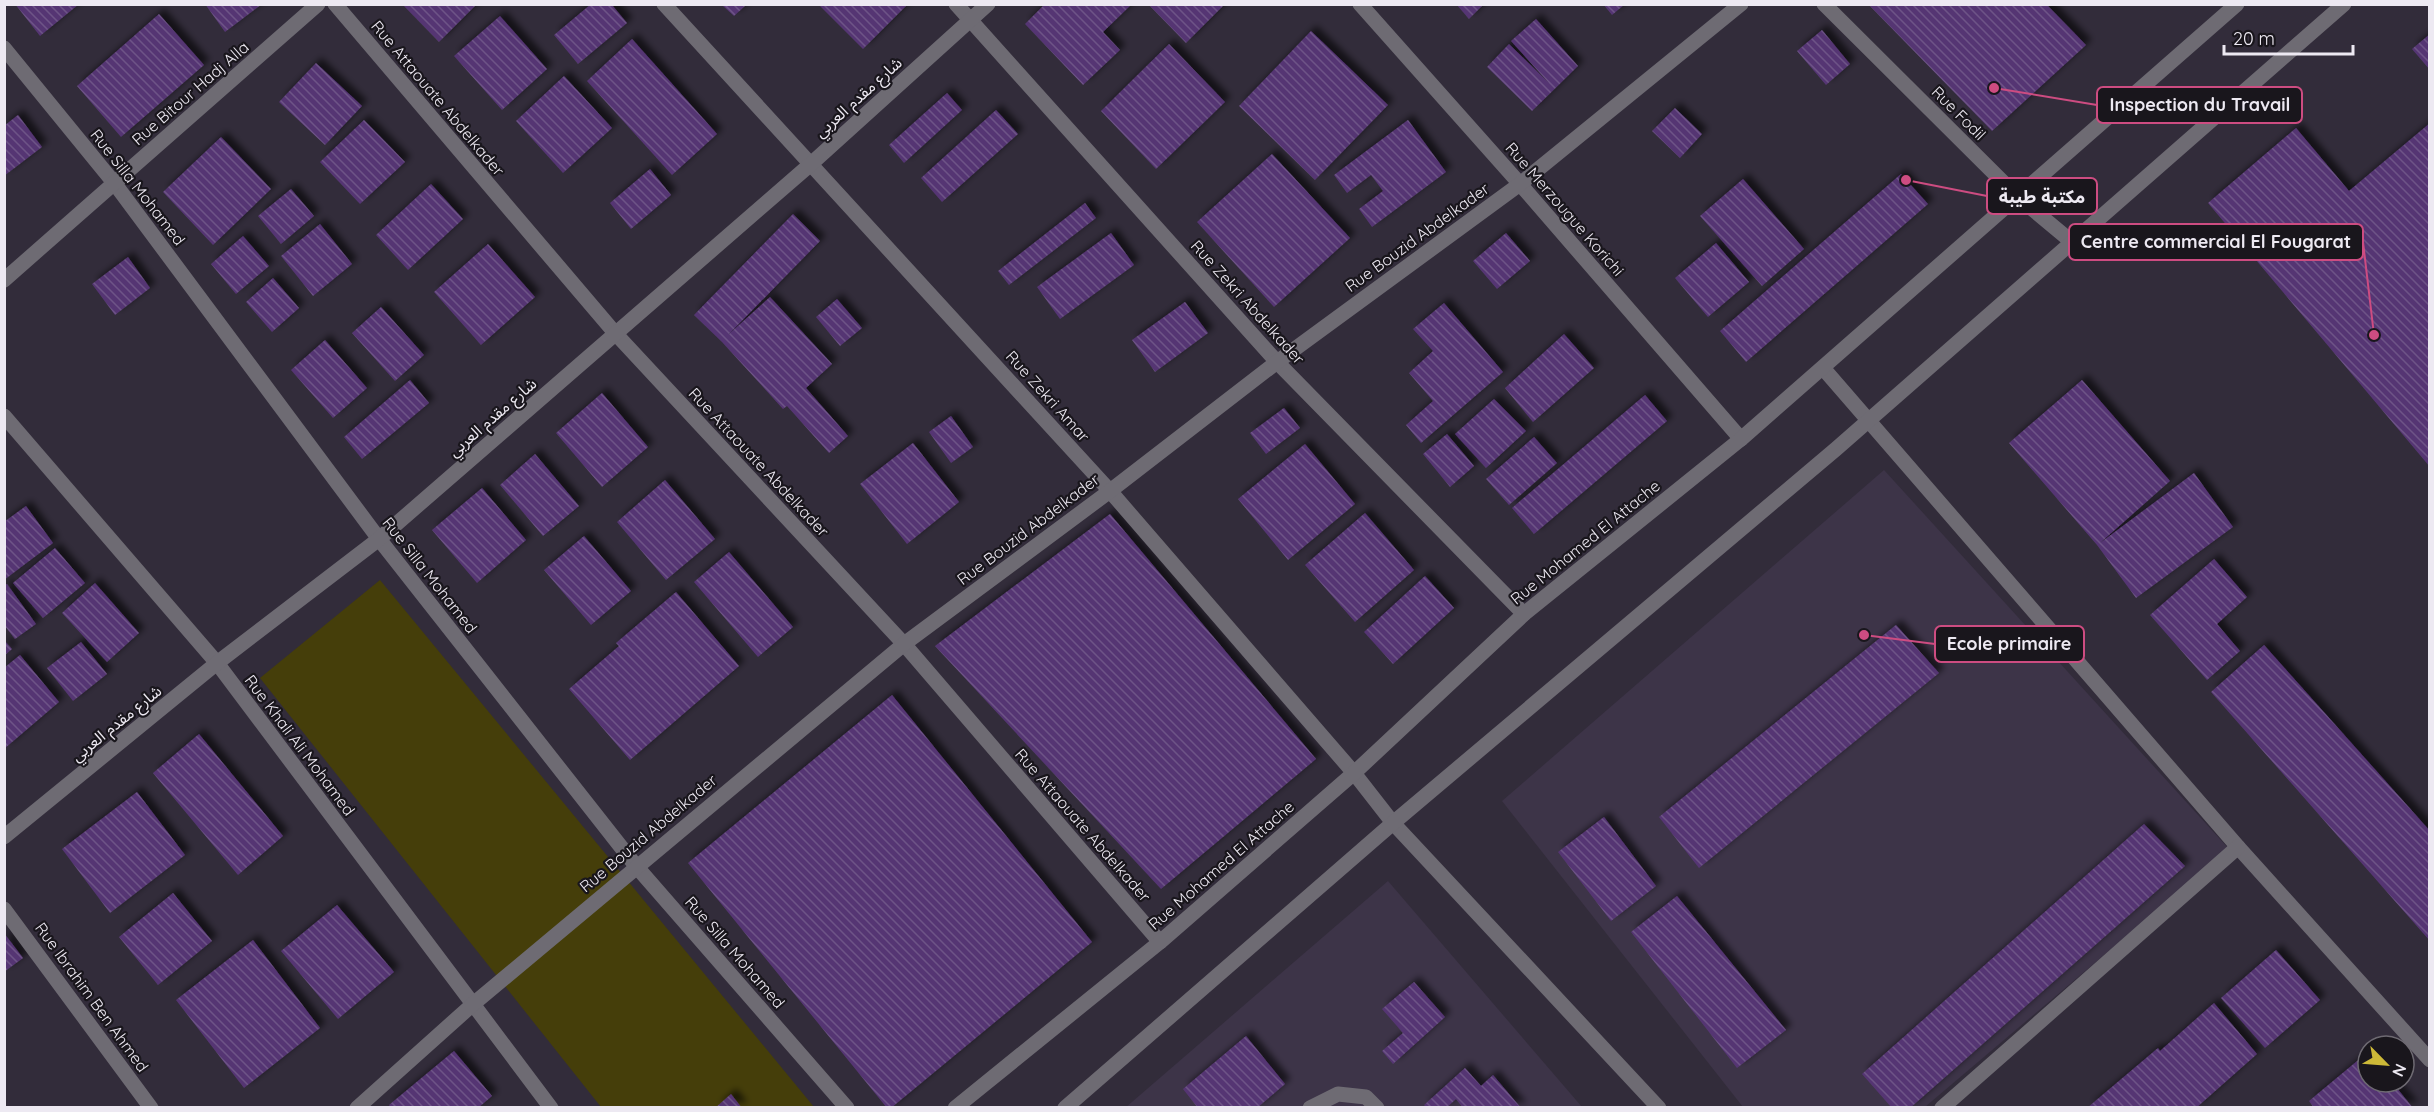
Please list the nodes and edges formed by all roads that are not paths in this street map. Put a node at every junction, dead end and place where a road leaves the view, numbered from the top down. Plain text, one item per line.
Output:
1 (318, 4) edge
2 (335, 4) edge
3 (664, 4) edge
4 (956, 4) edge
5 (988, 4) edge
6 (1360, 4) edge
7 (1741, 4) edge
8 (1824, 4) edge
9 (2238, 4) edge
10 (2344, 4) edge
11 (970, 20) junction
12 (4, 48) edge
13 (812, 163) junction
14 (115, 183) junction
15 (1520, 184) junction
16 (2018, 197) junction
17 (2072, 242) junction
18 (4, 280) edge
19 (615, 333) junction
20 (1277, 362) junction
21 (1822, 368) junction
22 (4, 416) edge
23 (1868, 421) junction
24 (1741, 439) junction
25 (1110, 491) junction
26 (379, 539) junction
27 (1524, 614) junction
28 (904, 644) junction
29 (217, 663) junction
30 (1354, 773) junction
31 (1393, 823) junction
32 (4, 837) edge
33 (2238, 847) junction
34 (636, 866) junction
35 (4, 909) edge
36 (1160, 942) junction
37 (472, 1005) junction
38 (2430, 1060) edge
39 (151, 1107) edge
40 (357, 1107) edge
41 (551, 1107) edge
42 (847, 1107) edge
43 (956, 1107) edge
44 (1065, 1107) edge
45 (1310, 1107) edge
46 (1377, 1107) edge
47 (1659, 1107) edge
48 (1942, 1107) edge

1 - 14 street, Rue Bitour Hadj Alla
2 - 19 street, Rue Attaouate Abdelkader
3 - 13 street, Rue Zekri Amar
4 - 11 street, Rue Zekri Abdelkader
5 - 11 street, شارع مقدم العربي
6 - 15 street, Rue Merzougue Korichi
7 - 15 street, Rue Bouzid Abdelkader
8 - 16 street, Rue Fodil
9 - 16 street, Rue Mohamed El Attache
10 - 17 street
11 - 13 street, شارع مقدم العربي
11 - 20 street, Rue Zekri Abdelkader
12 - 14 street, Rue Silla Mohamed
13 - 19 street, شارع مقدم العربي
13 - 25 street, Rue Zekri Amar
14 - 18 street, Rue Bitour Hadj Alla
14 - 26 street, Rue Silla Mohamed
15 - 20 street, Rue Bouzid Abdelkader
15 - 24 street, Rue Merzougue Korichi
16 - 17 street, Rue Fodil
16 - 21 street, Rue Mohamed El Attache
17 - 23 street
19 - 26 street, شارع مقدم العربي
19 - 28 street, Rue Attaouate Abdelkader
20 - 25 street, Rue Bouzid Abdelkader
20 - 27 street, Rue Zekri Abdelkader
21 - 23 street
21 - 24 street, Rue Mohamed El Attache
22 - 29 street, Rue Khali Ali Mohamed
23 - 31 street
23 - 33 street
24 - 27 street, Rue Mohamed El Attache
25 - 28 street, Rue Bouzid Abdelkader
25 - 30 street, Rue Zekri Amar
26 - 29 street, شارع مقدم العربي
26 - 34 street, Rue Silla Mohamed
27 - 30 street, Rue Mohamed El Attache
28 - 34 street, Rue Bouzid Abdelkader
28 - 36 street, Rue Attaouate Abdelkader
29 - 32 street, شارع مقدم العربي
29 - 37 street, Rue Khali Ali Mohamed
30 - 31 street, Rue Zekri Amar
30 - 36 street, Rue Mohamed El Attache
31 - 44 street
31 - 47 street, Rue Zekri Amar
33 - 38 street
33 - 48 street
34 - 37 street, Rue Bouzid Abdelkader
34 - 42 street, Rue Silla Mohamed
35 - 39 street, Rue Ibrahim Ben Ahmed
36 - 43 street, Rue Mohamed El Attache
37 - 40 street, Rue Bouzid Abdelkader
37 - 41 street, Rue Khali Ali Mohamed
45 - 46 street

